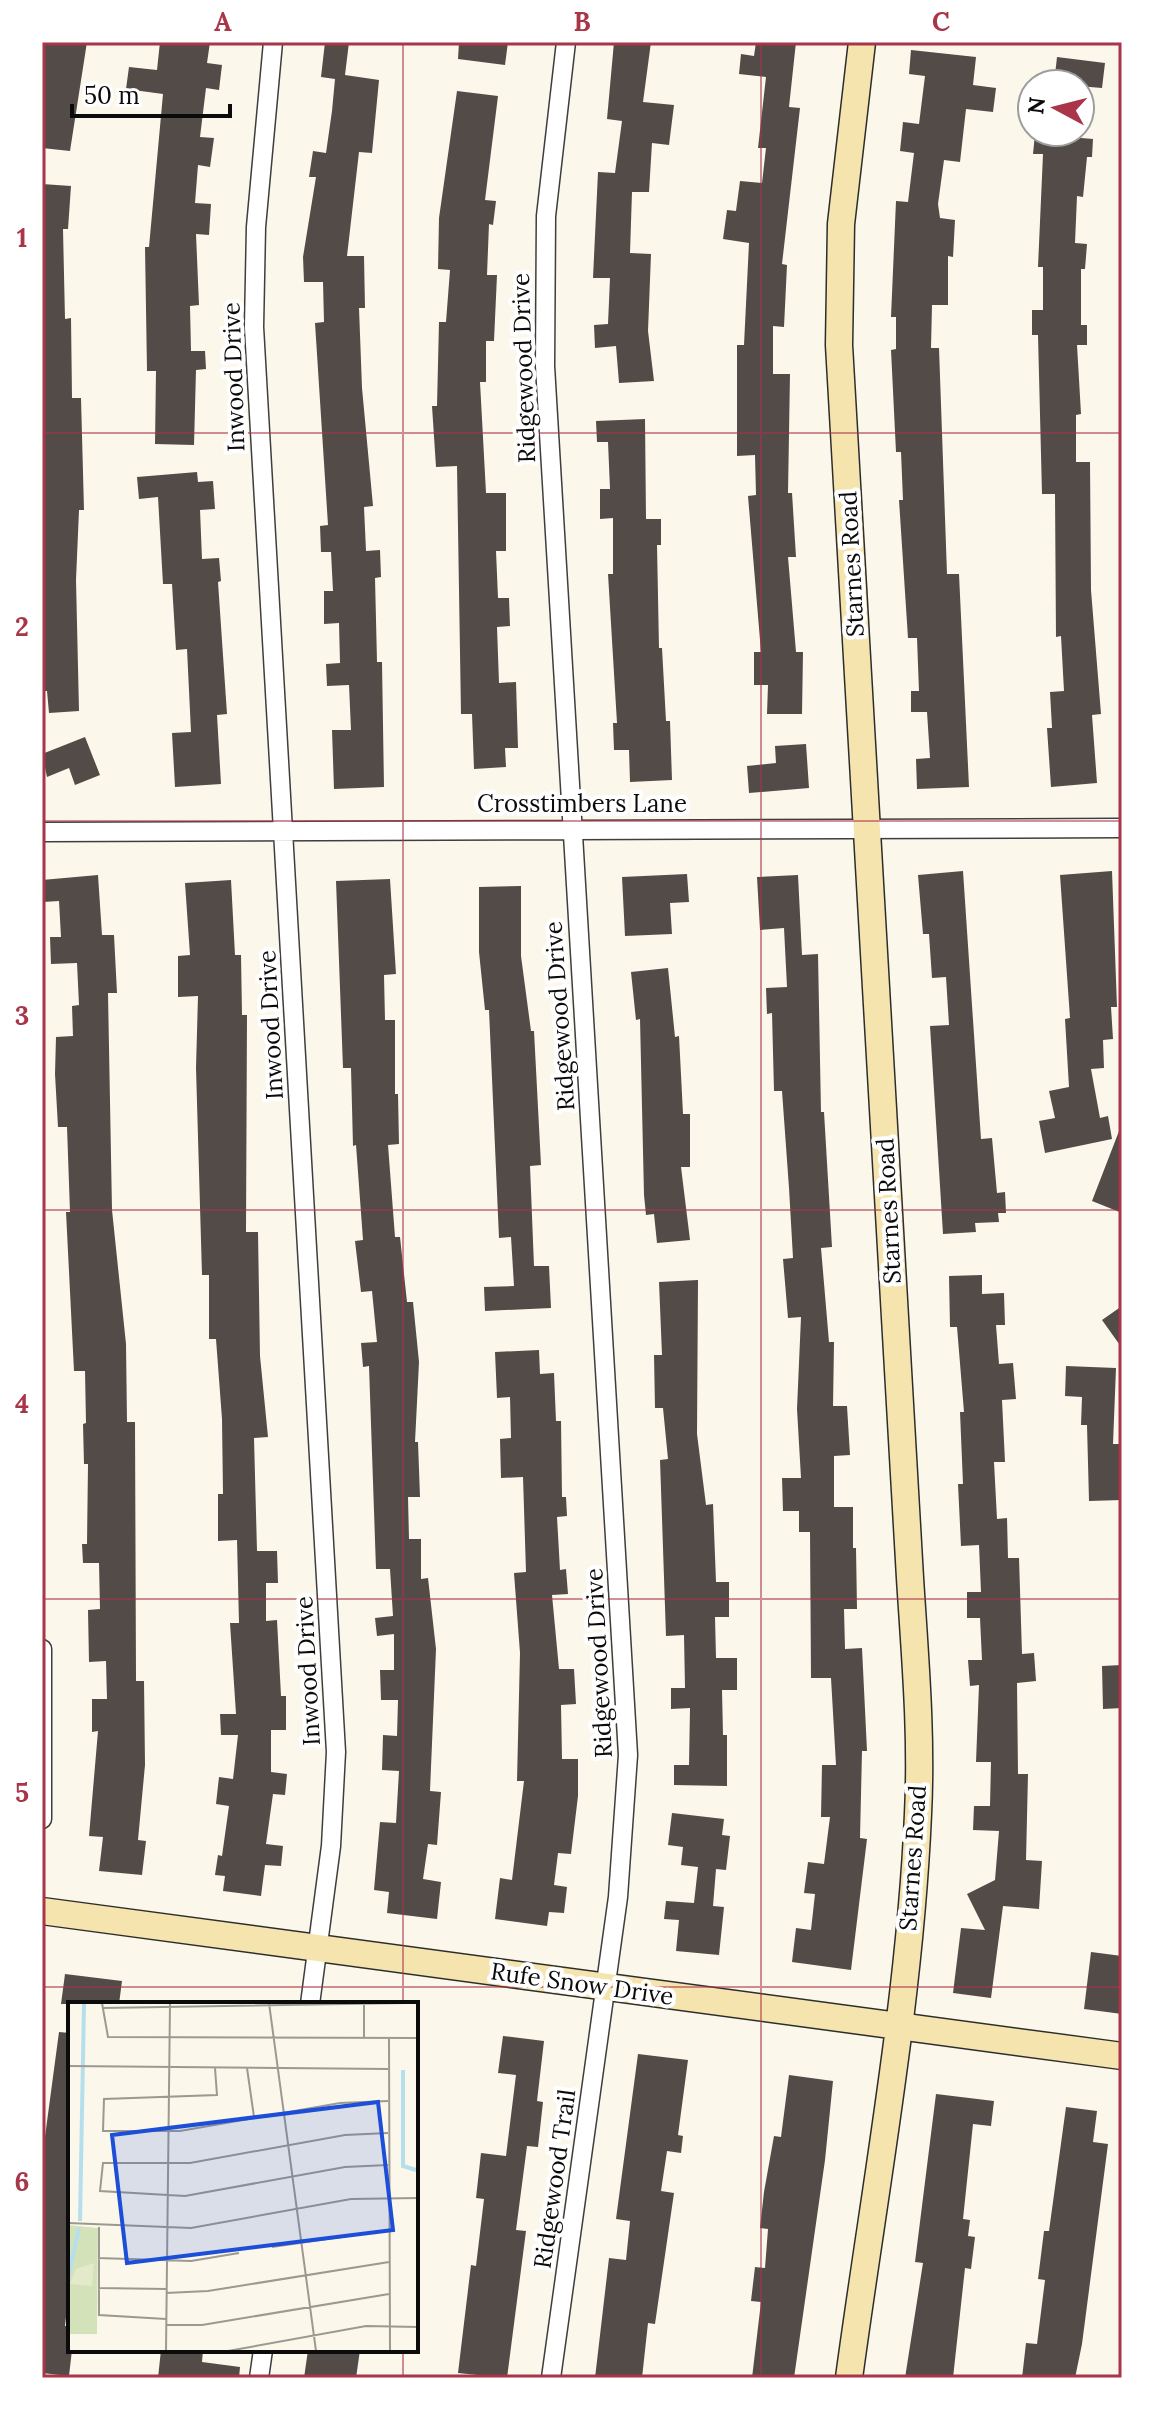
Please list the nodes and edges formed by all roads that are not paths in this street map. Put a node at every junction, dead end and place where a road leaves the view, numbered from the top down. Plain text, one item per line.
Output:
1 (273, 42) edge
2 (566, 42) edge
3 (862, 42) edge
4 (867, 826) junction
5 (572, 828) junction
6 (1122, 828) edge
7 (283, 830) junction
8 (42, 832) edge
9 (42, 1649) edge
10 (42, 1819) edge
11 (42, 1911) edge
12 (318, 1948) junction
13 (606, 1987) junction
14 (310, 2002) edge
15 (897, 2026) junction
16 (1122, 2056) edge
17 (263, 2352) edge
18 (259, 2378) edge
19 (551, 2378) edge
20 (849, 2378) edge

1 - 7 street, Inwood Drive
2 - 5 street, Ridgewood Drive
3 - 4 main road, Starnes Road
4 - 5 street, Crosstimbers Lane
4 - 6 street, Crosstimbers Lane
4 - 15 main road, Starnes Road
5 - 7 street, Crosstimbers Lane
5 - 13 street, Ridgewood Drive
7 - 8 street, Crosstimbers Lane
7 - 12 street, Inwood Drive
9 - 10 street
11 - 12 main road, Rufe Snow Drive
12 - 13 main road, Rufe Snow Drive
12 - 14 street, Inwood Drive
13 - 15 main road, Rufe Snow Drive
13 - 19 street, Ridgewood Trail
15 - 16 main road, Rufe Snow Drive
15 - 20 main road, Starnes Road
17 - 18 street

